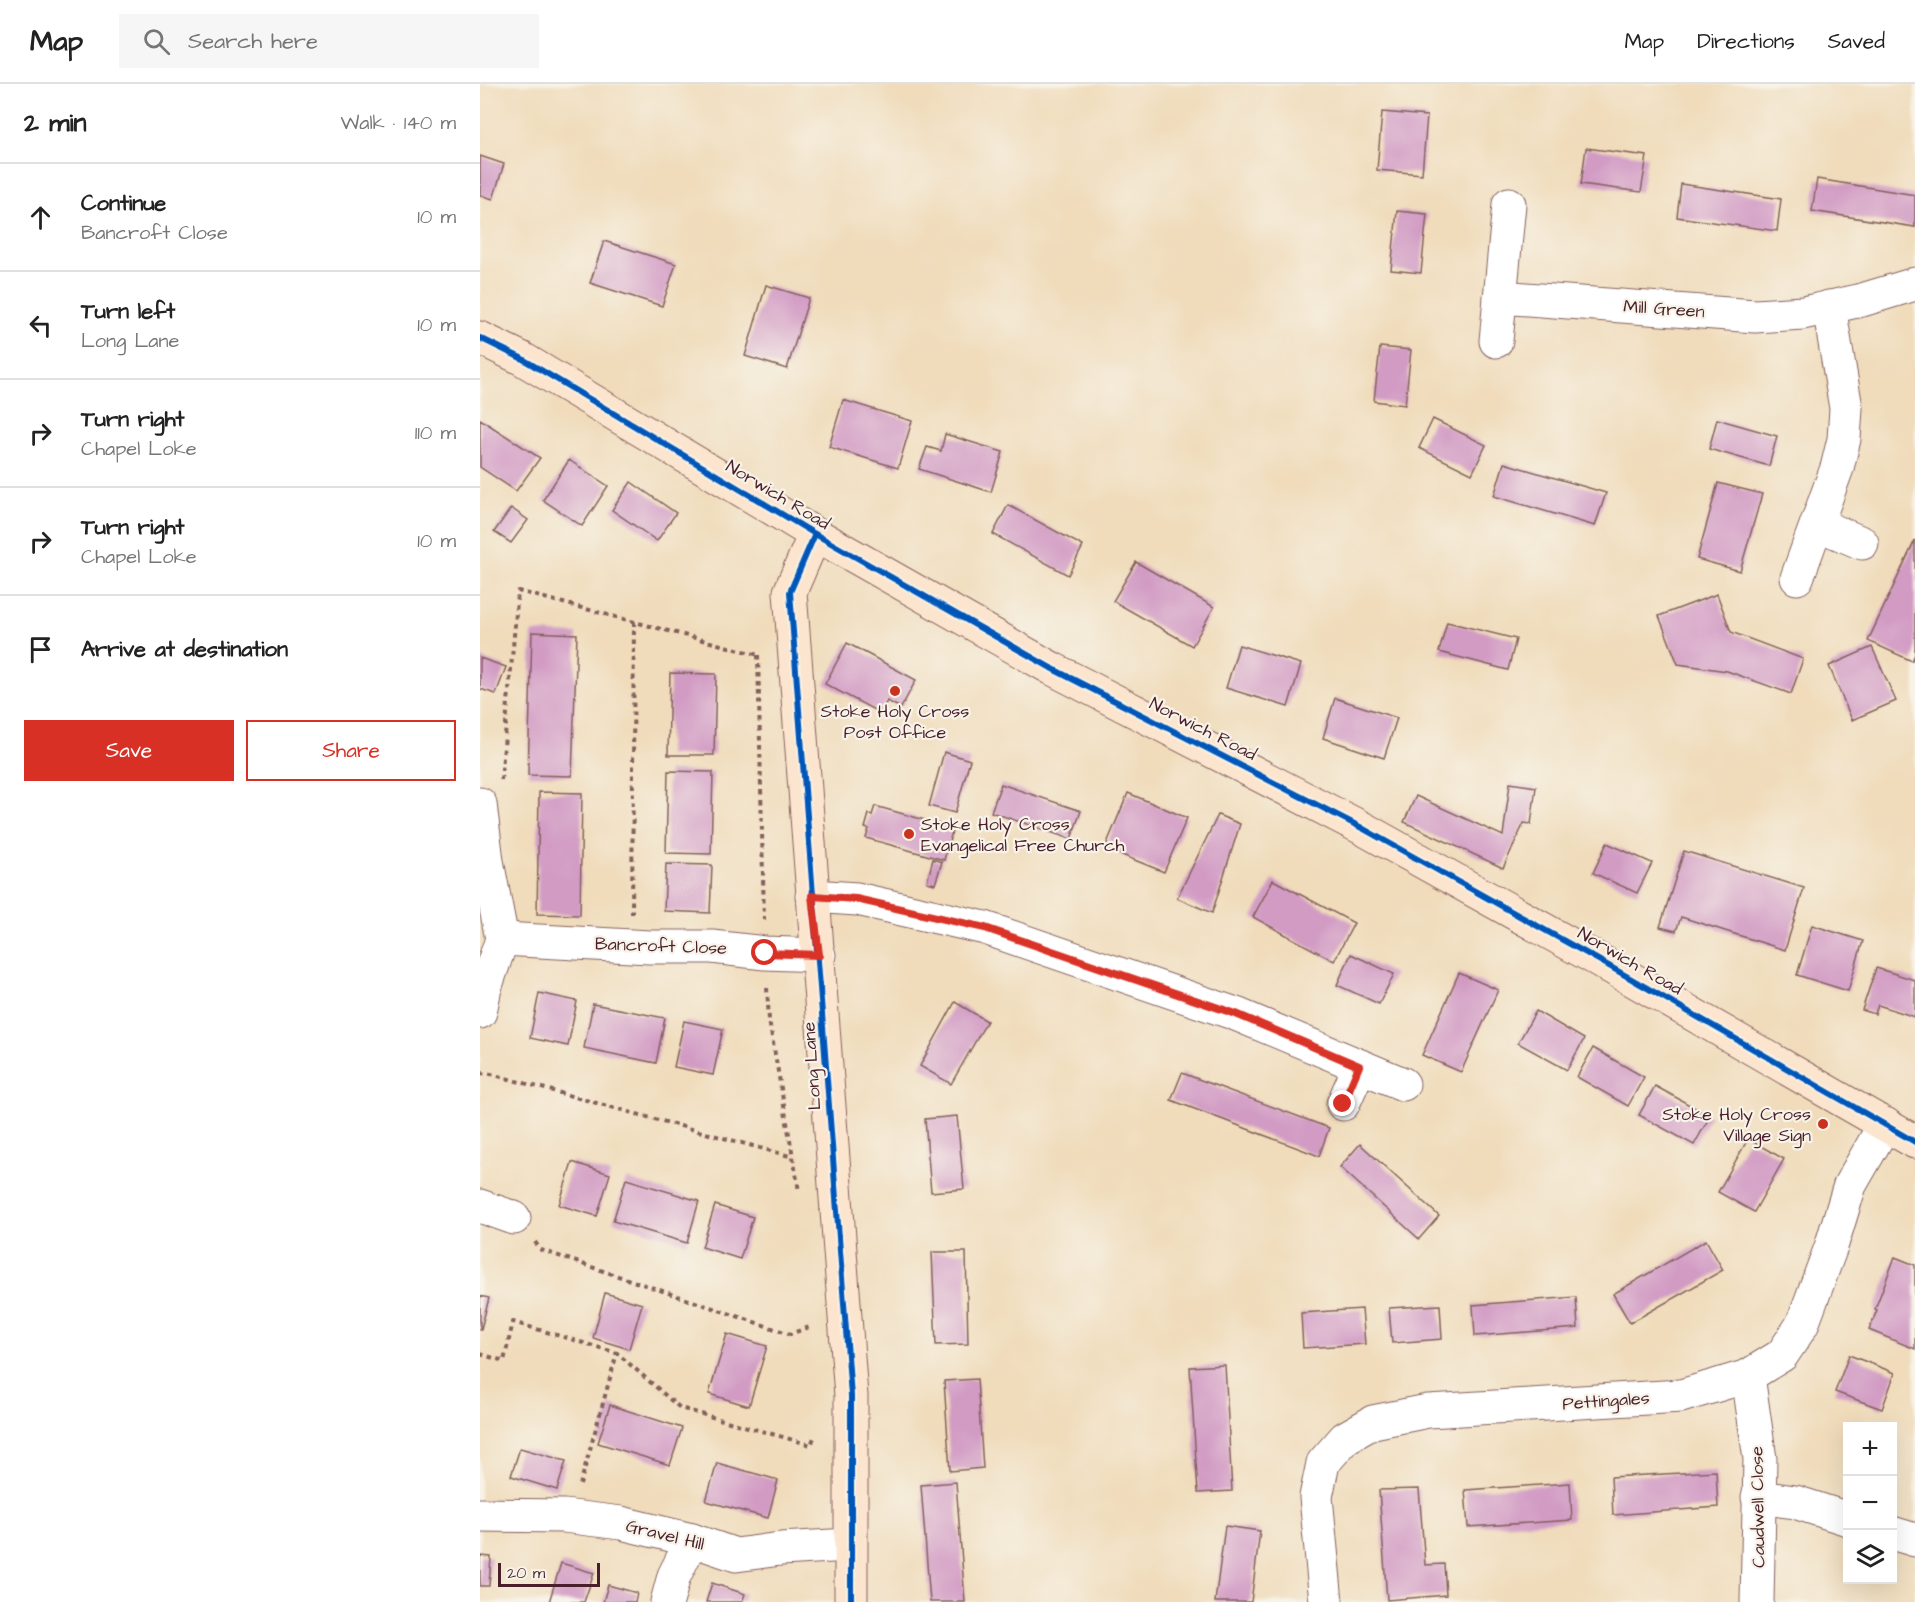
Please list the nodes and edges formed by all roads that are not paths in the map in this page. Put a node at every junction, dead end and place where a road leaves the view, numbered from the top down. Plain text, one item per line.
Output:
1 (1509, 204) dead end
2 (1915, 284) edge
3 (1500, 297) junction
4 (1829, 307) junction
5 (480, 338) edge
6 (1496, 341) dead end
7 (1817, 524) junction
8 (815, 534) junction
9 (1862, 543) dead end
10 (1797, 578) dead end
11 (486, 793) edge
12 (812, 896) junction
13 (502, 939) junction
14 (819, 955) junction
15 (480, 1012) edge
16 (1359, 1066) junction
17 (1403, 1084) dead end
18 (1343, 1104) dead end
19 (1885, 1124) junction
20 (1915, 1142) edge
21 (480, 1206) edge
22 (514, 1218) road end
23 (1748, 1376) junction
24 (1758, 1497) junction
25 (480, 1515) edge
26 (1843, 1517) edge
27 (1897, 1534) edge
28 (692, 1540) junction
29 (1915, 1540) edge
30 (849, 1545) junction
31 (667, 1602) edge
32 (850, 1602) edge
33 (1326, 1602) edge
34 (1757, 1602) edge

1 - 3 street
2 - 4 street, Mill Green
3 - 4 street, Mill Green
3 - 6 street
4 - 7 street
5 - 8 street, Norwich Road
7 - 9 street
7 - 10 street
8 - 12 street, Long Lane
8 - 19 street, Norwich Road
11 - 13 street
12 - 14 street, Long Lane
12 - 16 street
13 - 14 street, Bancroft Close
13 - 15 street
14 - 30 street, Long Lane
16 - 17 street
16 - 18 street
19 - 20 street, Norwich Road
19 - 23 street, Pettingales
21 - 22 street
23 - 24 street, Caudwell Close
23 - 33 street, Pettingales
24 - 26 street
24 - 34 street, Caudwell Close
25 - 28 street, Gravel Hill
27 - 29 street
28 - 30 street, Gravel Hill
28 - 31 street
30 - 32 street, Long Lane

